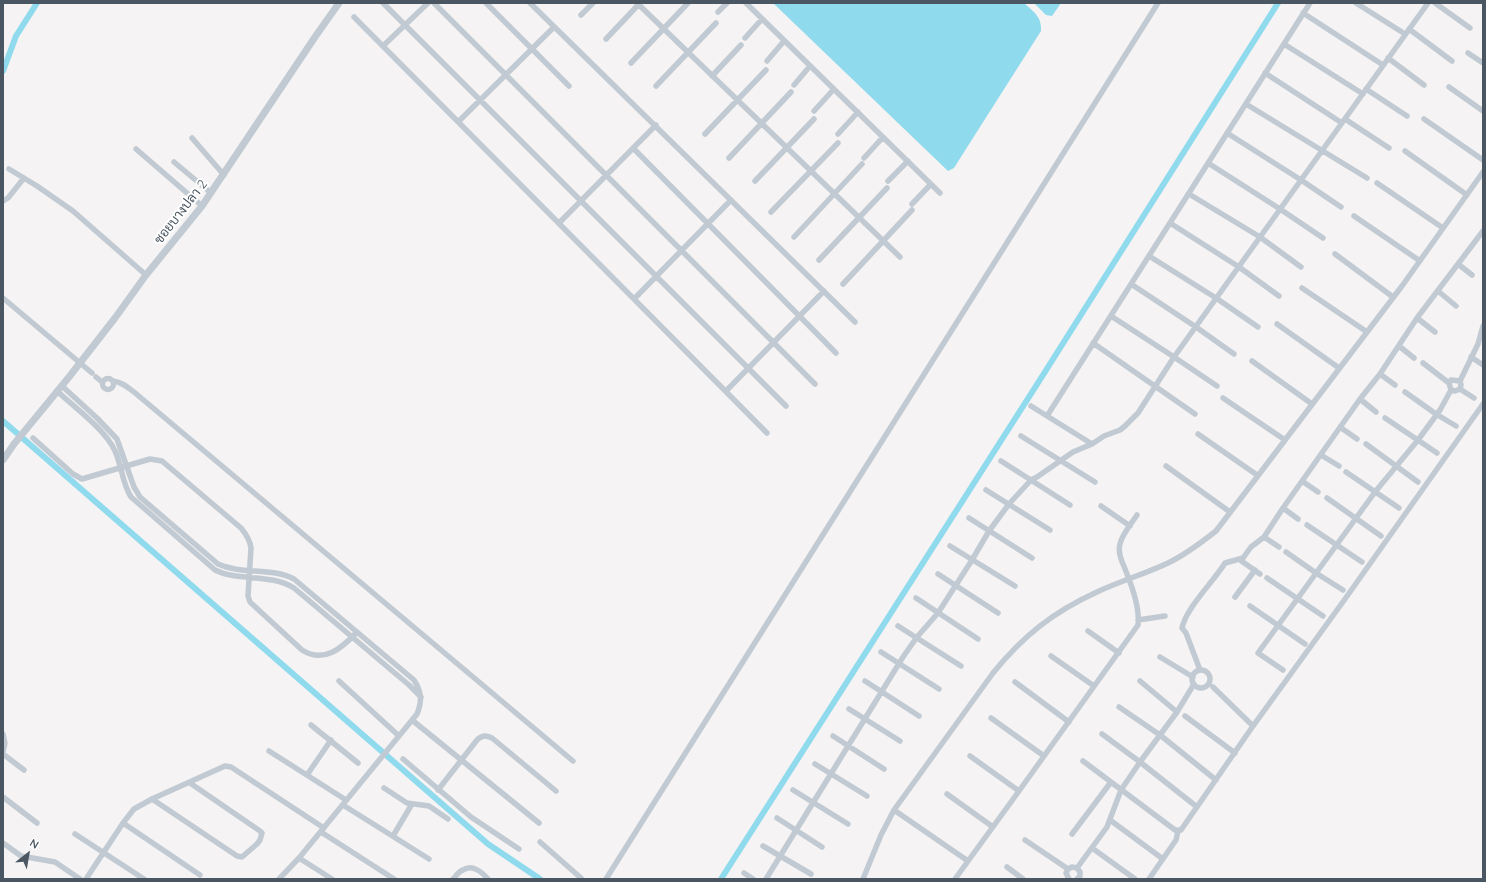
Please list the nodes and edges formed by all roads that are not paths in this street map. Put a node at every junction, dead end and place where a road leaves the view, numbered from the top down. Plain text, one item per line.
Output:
1 (339, 3) edge
2 (383, 3) edge
3 (428, 3) edge
4 (434, 3) edge
5 (486, 3) edge
6 (530, 3) edge
7 (593, 3) edge
8 (688, 3) edge
9 (727, 3) edge
10 (746, 3) edge
11 (1158, 3) edge
12 (1310, 3) edge
13 (1356, 3) edge
14 (1435, 3) edge
15 (639, 4) edge
16 (1425, 4) edge
17 (718, 12) dead end
18 (1303, 13) junction
19 (582, 15) dead end
20 (354, 16) dead end
21 (762, 19) junction
22 (716, 23) dead end
23 (405, 24) junction
24 (554, 27) junction
25 (1470, 28) dead end
26 (664, 29) junction
27 (1407, 32) junction
28 (745, 38) dead end
29 (606, 39) dead end
30 (784, 41) junction
31 (1284, 44) junction
32 (741, 45) dead end
33 (383, 46) junction
34 (532, 49) junction
35 (688, 52) junction
36 (1468, 52) dead end
37 (1388, 58) junction
38 (767, 61) dead end
39 (1452, 61) dead end
40 (631, 63) dead end
41 (1483, 63) edge
42 (1383, 65) junction
43 (810, 66) junction
44 (766, 70) dead end
45 (1265, 73) junction
46 (506, 76) junction
47 (712, 76) junction
48 (794, 85) dead end
49 (1424, 85) dead end
50 (569, 86) dead end
51 (656, 86) dead end
52 (1449, 87) dead end
53 (834, 89) junction
54 (1364, 91) junction
55 (791, 92) dead end
56 (481, 100) junction
57 (738, 100) junction
58 (1246, 104) junction
59 (814, 111) dead end
60 (1483, 111) edge
61 (858, 112) junction
62 (1406, 116) dead end
63 (814, 119) dead end
64 (1424, 119) dead end
65 (459, 121) junction
66 (1343, 121) junction
67 (762, 123) junction
68 (656, 125) junction
69 (1228, 133) junction
70 (705, 134) dead end
71 (838, 134) dead end
72 (883, 137) junction
73 (192, 138) dead end
74 (838, 143) dead end
75 (633, 148) junction
76 (787, 148) junction
77 (1389, 148) dead end
78 (136, 149) dead end
79 (1322, 151) junction
80 (1405, 151) dead end
81 (729, 158) dead end
82 (1483, 160) edge
83 (908, 161) junction
84 (174, 162) dead end
85 (1208, 163) junction
86 (9, 169) dead end
87 (811, 171) junction
88 (1483, 172) edge
89 (607, 174) junction
90 (224, 175) junction
91 (24, 178) junction
92 (1367, 178) dead end
93 (1301, 180) junction
94 (755, 181) dead end
95 (888, 181) dead end
96 (1377, 183) dead end
97 (931, 184) junction
98 (887, 188) dead end
99 (211, 193) junction
100 (940, 193) dead end
101 (834, 194) junction
102 (1189, 194) junction
103 (1466, 195) junction
104 (731, 200) junction
105 (3, 201) edge
106 (581, 201) junction
107 (202, 206) junction
108 (1341, 207) dead end
109 (1280, 209) junction
110 (771, 212) dead end
111 (1354, 216) dead end
112 (859, 218) junction
113 (559, 223) junction
114 (1170, 223) junction
115 (708, 224) junction
116 (1443, 228) junction
117 (1483, 230) edge
118 (794, 237) dead end
119 (1260, 238) junction
120 (1323, 238) dead end
121 (883, 241) junction
122 (682, 250) junction
123 (1335, 254) dead end
124 (1149, 256) junction
125 (900, 257) dead end
126 (819, 260) dead end
127 (1420, 261) junction
128 (1458, 264) junction
129 (1239, 267) junction
130 (1301, 267) dead end
131 (146, 275) junction
132 (1472, 275) dead end
133 (656, 276) junction
134 (843, 284) dead end
135 (1131, 284) junction
136 (1302, 288) dead end
137 (1438, 291) junction
138 (824, 292) junction
139 (1279, 296) dead end
140 (3, 298) edge
141 (1216, 298) junction
142 (1393, 298) junction
143 (634, 299) junction
144 (1456, 306) dead end
145 (799, 316) junction
146 (1111, 316) junction
147 (1417, 318) junction
148 (854, 322) dead end
149 (1276, 324) dead end
150 (1196, 326) junction
151 (1483, 326) edge
152 (1258, 327) dead end
153 (1367, 332) junction
154 (1436, 332) dead end
155 (774, 342) junction
156 (1094, 343) junction
157 (1399, 346) junction
158 (836, 353) dead end
159 (1234, 354) dead end
160 (1174, 357) junction
161 (1472, 357) junction
162 (1414, 358) dead end
163 (1252, 361) dead end
164 (81, 362) junction
165 (1423, 363) dead end
166 (1483, 365) edge
167 (748, 368) junction
168 (1339, 368) junction
169 (1380, 374) junction
170 (113, 381) junction
171 (1460, 381) junction
172 (102, 382) junction
173 (1449, 383) junction
174 (815, 384) dead end
175 (1395, 385) dead end
176 (1156, 386) junction
177 (1217, 386) dead end
178 (59, 389) junction
179 (1460, 389) junction
180 (1451, 390) junction
181 (726, 391) junction
182 (1405, 392) dead end
183 (1223, 398) dead end
184 (1474, 398) dead end
185 (1360, 399) junction
186 (1312, 404) junction
187 (1483, 404) edge
188 (786, 406) dead end
189 (1031, 406) dead end
190 (1376, 412) dead end
191 (1194, 414) dead end
192 (1436, 414) junction
193 (1047, 416) junction
194 (97, 418) junction
195 (1385, 418) dead end
196 (92, 423) junction
197 (1456, 426) dead end
198 (1340, 427) junction
199 (767, 433) dead end
200 (1198, 434) dead end
201 (1021, 436) dead end
202 (33, 438) dead end
203 (1356, 439) dead end
204 (1285, 440) junction
205 (1418, 440) junction
206 (1092, 444) junction
207 (1366, 444) dead end
208 (1437, 454) dead end
209 (1322, 455) junction
210 (3, 460) edge
211 (1001, 461) dead end
212 (1061, 461) junction
213 (1396, 465) junction
214 (127, 466) junction
215 (1166, 466) dead end
216 (1339, 466) dead end
217 (120, 468) junction
218 (1346, 472) dead end
219 (1257, 475) junction
220 (1031, 480) junction
221 (1302, 481) junction
222 (1095, 482) dead end
223 (1418, 482) dead end
224 (986, 490) dead end
225 (1318, 492) dead end
226 (1375, 492) junction
227 (1327, 498) dead end
228 (1009, 504) junction
229 (1070, 505) dead end
230 (1101, 506) dead end
231 (1282, 508) junction
232 (1399, 508) dead end
233 (1230, 512) junction
234 (1137, 515) dead end
235 (969, 518) dead end
236 (1298, 519) dead end
237 (1356, 519) junction
238 (1307, 525) dead end
239 (1130, 526) junction
240 (1050, 530) dead end
241 (989, 531) junction
242 (1381, 536) dead end
243 (1264, 537) junction
244 (1336, 545) junction
245 (950, 546) dead end
246 (1279, 547) dead end
247 (1286, 552) dead end
248 (1032, 558) dead end
249 (972, 560) junction
250 (1240, 560) junction
251 (1362, 562) dead end
252 (250, 570) junction
253 (1255, 570) junction
254 (1316, 573) junction
255 (938, 574) dead end
256 (1260, 574) dead end
257 (249, 577) junction
258 (1267, 578) dead end
259 (1130, 579) junction
260 (956, 586) junction
261 (1015, 586) dead end
262 (1342, 590) dead end
263 (1235, 597) dead end
264 (916, 598) dead end
265 (1298, 599) junction
266 (1250, 606) dead end
267 (938, 613) junction
268 (998, 613) dead end
269 (1165, 616) dead end
270 (1323, 616) dead end
271 (1138, 620) junction
272 (898, 626) dead end
273 (1279, 626) junction
274 (1088, 630) dead end
275 (357, 632) junction
276 (917, 637) junction
277 (352, 638) junction
278 (978, 639) dead end
279 (1305, 644) dead end
280 (881, 652) dead end
281 (1119, 653) junction
282 (1051, 656) dead end
283 (1160, 657) dead end
284 (899, 664) junction
285 (961, 666) dead end
286 (1200, 670) junction
287 (1283, 670) dead end
288 (1193, 677) junction
289 (339, 681) dead end
290 (865, 681) dead end
291 (1140, 681) dead end
292 (1015, 682) dead end
293 (1194, 684) junction
294 (1094, 686) junction
295 (1213, 687) dead end
296 (939, 689) dead end
297 (882, 692) junction
298 (421, 697) junction
299 (1119, 707) dead end
300 (849, 709) dead end
301 (1177, 712) junction
302 (919, 716) dead end
303 (1185, 716) dead end
304 (991, 718) dead end
305 (865, 719) junction
306 (412, 720) junction
307 (1069, 722) junction
308 (311, 725) dead end
309 (1253, 726) junction
310 (3, 734) edge
311 (1102, 734) dead end
312 (1160, 735) junction
313 (399, 736) junction
314 (832, 736) dead end
315 (331, 740) junction
316 (900, 741) dead end
317 (848, 746) junction
318 (269, 751) dead end
319 (3, 753) edge
320 (1235, 753) junction
321 (970, 756) dead end
322 (1044, 756) junction
323 (403, 759) dead end
324 (461, 760) junction
325 (573, 761) dead end
326 (1083, 761) dead end
327 (1140, 762) junction
328 (358, 763) dead end
329 (815, 764) dead end
330 (884, 769) dead end
331 (24, 770) dead end
332 (831, 774) junction
333 (307, 775) junction
334 (1216, 780) junction
335 (1111, 782) junction
336 (190, 783) junction
337 (384, 788) dead end
338 (438, 790) junction
339 (793, 790) dead end
340 (1121, 790) junction
341 (556, 791) dead end
342 (1019, 791) junction
343 (947, 794) dead end
344 (867, 796) dead end
345 (3, 798) edge
346 (152, 799) junction
347 (345, 802) junction
348 (814, 802) junction
349 (412, 804) junction
350 (1197, 807) junction
351 (894, 810) junction
352 (777, 818) dead end
353 (448, 819) dead end
354 (1110, 820) junction
355 (37, 823) dead end
356 (123, 823) junction
357 (539, 823) dead end
358 (848, 824) dead end
359 (993, 827) junction
360 (322, 830) junction
361 (796, 830) junction
362 (1178, 831) junction
363 (75, 834) dead end
364 (1072, 834) dead end
365 (393, 836) junction
366 (1025, 840) dead end
367 (540, 842) dead end
368 (3, 843) edge
369 (763, 846) dead end
370 (822, 847) dead end
371 (1092, 848) junction
372 (518, 849) dead end
373 (104, 852) junction
374 (780, 857) junction
375 (299, 858) junction
376 (429, 859) dead end
377 (1163, 859) junction
378 (968, 861) junction
379 (1006, 867) dead end
380 (1077, 868) junction
381 (1068, 869) junction
382 (744, 873) dead end
383 (811, 874) dead end
384 (200, 875) dead end
385 (581, 878) dead end
386 (80, 879) edge
387 (86, 879) edge
388 (144, 879) edge
389 (279, 879) edge
390 (332, 879) edge
391 (394, 879) edge
392 (453, 879) edge
393 (488, 879) edge
394 (606, 879) edge
395 (754, 879) edge
396 (766, 879) edge
397 (864, 879) edge
398 (954, 879) edge
399 (1023, 879) edge
400 (1069, 879) edge
401 (1077, 879) edge
402 (1135, 879) edge
403 (1149, 879) edge

1 - 90 street, ซอยบางปลา 2
2 - 23 street
3 - 23 street
4 - 46 street
5 - 34 street
6 - 24 street
7 - 19 street
8 - 26 street
9 - 17 street
10 - 21 street
11 - 394 street
12 - 18 street
13 - 27 street
14 - 25 street
15 - 26 street
15 - 29 street
16 - 27 street
18 - 31 street
18 - 42 street
20 - 33 street
21 - 28 street
21 - 30 street
22 - 35 street
23 - 33 street
23 - 56 street
24 - 34 street
24 - 68 street
26 - 35 street
26 - 40 street
27 - 37 street
27 - 39 street
30 - 38 street
30 - 43 street
31 - 45 street
31 - 54 street
32 - 47 street
33 - 65 street
34 - 46 street
34 - 50 street
35 - 47 street
35 - 51 street
36 - 41 street
37 - 42 street
37 - 49 street
42 - 54 street
43 - 48 street
43 - 53 street
44 - 57 street
45 - 58 street
45 - 66 street
46 - 56 street
46 - 89 street
47 - 57 street
52 - 60 street
53 - 59 street
53 - 61 street
54 - 62 street
54 - 66 street
55 - 67 street
56 - 65 street
56 - 106 street
57 - 67 street
57 - 70 street
58 - 69 street
58 - 79 street
61 - 71 street
61 - 72 street
63 - 76 street
64 - 82 street
65 - 113 street
66 - 77 street
66 - 79 street
67 - 76 street
67 - 81 street
68 - 75 street
68 - 104 street
69 - 85 street
69 - 93 street
72 - 83 street
72 - 101 street
73 - 90 street
74 - 87 street
75 - 89 street
75 - 115 street
76 - 87 street
76 - 94 street
78 - 107 street
79 - 92 street
79 - 93 street
80 - 103 street
83 - 95 street
83 - 97 street
84 - 99 street
85 - 102 street
85 - 109 street
86 - 91 street
87 - 101 street
87 - 110 street
88 - 103 street
89 - 106 street
89 - 122 street
90 - 99 street, ซอยบางปลา 2
91 - 105 street
91 - 131 street
93 - 108 street
93 - 109 street
96 - 116 street
97 - 100 street
97 - 121 street
98 - 112 street
99 - 107 street, ซอยบางปลา 2
101 - 112 street
101 - 118 street
102 - 114 street
102 - 119 street
103 - 116 street
104 - 115 street
104 - 138 street
106 - 113 street
106 - 133 street
107 - 131 street, ซอยบางปลา 2
109 - 119 street
109 - 120 street
111 - 127 street
112 - 121 street
112 - 126 street
113 - 143 street
114 - 124 street
114 - 129 street
115 - 122 street
115 - 145 street
116 - 127 street
117 - 128 street
119 - 129 street
119 - 130 street
121 - 125 street
121 - 134 street
122 - 133 street
122 - 155 street
123 - 142 street
124 - 135 street
124 - 141 street
127 - 142 street
128 - 132 street
128 - 137 street
129 - 139 street
129 - 141 street
131 - 164 street, ซอยบางปลา 2
133 - 143 street
133 - 167 street
135 - 146 street
135 - 150 street
136 - 153 street
137 - 144 street
137 - 147 street
138 - 145 street
138 - 148 street
140 - 164 street
141 - 150 street
141 - 152 street
142 - 153 street
143 - 181 street
145 - 155 street
145 - 158 street
146 - 156 street
146 - 160 street
147 - 154 street
147 - 157 street
149 - 168 street
150 - 159 street
150 - 160 street
151 - 161 street
153 - 168 street
155 - 167 street
155 - 174 street
156 - 176 street
156 - 193 street
157 - 162 street
157 - 169 street
160 - 176 street
160 - 177 street
161 - 166 street
161 - 171 street
163 - 186 street
164 - 172 street
164 - 178 street, ซอยบางปลา 2
165 - 173 street
167 - 181 street
167 - 188 street
168 - 186 street
169 - 175 street
169 - 185 street
170 - 172 street
170 - 172 street
170 - 325 street
171 - 173 street
171 - 179 street
173 - 180 street
176 - 191 street
176 - 206 street
178 - 194 street
178 - 196 street
178 - 210 street, ซอยบางปลา 2
179 - 180 street
179 - 184 street
180 - 192 street
181 - 199 street
182 - 192 street
183 - 204 street
185 - 190 street
185 - 198 street
186 - 204 street
187 - 309 street
189 - 193 street
192 - 197 street
192 - 205 street
193 - 206 street
194 - 196 street
194 - 214 street
195 - 205 street
196 - 217 street
198 - 203 street
198 - 209 street
200 - 219 street
201 - 212 street
202 - 217 street
204 - 219 street
205 - 208 street
205 - 213 street
206 - 212 street
207 - 213 street
209 - 216 street
209 - 221 street
211 - 220 street
212 - 220 street
212 - 222 street
213 - 223 street
213 - 226 street
214 - 217 street
214 - 252 street
214 - 252 street
215 - 233 street
217 - 257 street
218 - 226 street
219 - 233 street
220 - 228 street
220 - 229 street
221 - 225 street
221 - 231 street
224 - 228 street
226 - 232 street
226 - 237 street
227 - 237 street
228 - 240 street
228 - 241 street
230 - 239 street
231 - 236 street
231 - 243 street
233 - 259 street
234 - 239 street
235 - 241 street
237 - 242 street
237 - 244 street
238 - 244 street
239 - 259 street
241 - 248 street
241 - 249 street
243 - 246 street
243 - 250 street
244 - 251 street
244 - 254 street
245 - 249 street
247 - 254 street
249 - 260 street
249 - 261 street
250 - 253 street
250 - 286 street
252 - 257 street
252 - 275 street
253 - 256 street
253 - 263 street
254 - 262 street
254 - 265 street
255 - 260 street
257 - 277 street
257 - 277 street
258 - 265 street
259 - 271 street
259 - 351 street
260 - 267 street
260 - 268 street
264 - 267 street
265 - 270 street
265 - 273 street
266 - 273 street
267 - 276 street
267 - 278 street
269 - 271 street
271 - 281 street
272 - 276 street
273 - 279 street
273 - 287 street
274 - 281 street
275 - 277 street
275 - 298 street
276 - 284 street
276 - 285 street
277 - 298 street
280 - 284 street
281 - 294 street
282 - 294 street
283 - 288 street
284 - 296 street
284 - 297 street
286 - 288 street
286 - 293 street
288 - 293 street
289 - 313 street
290 - 297 street
291 - 301 street
292 - 307 street
293 - 301 street
294 - 307 street
295 - 309 street
297 - 302 street
297 - 305 street
298 - 306 street
299 - 312 street
300 - 305 street
301 - 312 street
303 - 320 street
304 - 322 street
305 - 316 street
305 - 317 street
306 - 313 street
306 - 324 street
307 - 322 street
308 - 315 street
309 - 320 street
310 - 319 street
311 - 327 street
312 - 327 street
312 - 334 street
313 - 347 street
314 - 317 street
315 - 328 street
315 - 333 street
317 - 330 street
317 - 332 street
318 - 333 street
319 - 331 street
320 - 334 street
321 - 342 street
322 - 342 street
323 - 338 street
324 - 338 street
324 - 341 street
324 - 357 street
326 - 335 street
327 - 340 street
327 - 350 street
329 - 332 street
332 - 344 street
332 - 348 street
333 - 347 street
334 - 350 street
335 - 340 street
335 - 364 street
336 - 346 street
336 - 346 street
336 - 360 street
337 - 349 street
338 - 372 street
339 - 348 street
340 - 354 street
340 - 362 street
342 - 359 street
343 - 359 street
345 - 355 street
346 - 356 street
347 - 360 street
347 - 365 street
348 - 358 street
348 - 361 street
349 - 353 street
349 - 365 street
350 - 362 street
351 - 378 street
351 - 397 street
352 - 361 street
354 - 371 street
354 - 377 street
356 - 373 street
356 - 384 street
359 - 378 street
360 - 375 street
360 - 391 street
361 - 370 street
361 - 374 street
362 - 377 street
363 - 373 street
365 - 376 street
366 - 381 street
367 - 385 street
368 - 386 street
369 - 374 street
371 - 380 street
371 - 402 street
373 - 387 street
373 - 388 street
374 - 383 street
374 - 396 street
375 - 389 street
375 - 390 street
377 - 403 street
378 - 398 street
379 - 399 street
380 - 381 street
380 - 401 street
381 - 400 street
382 - 395 street
392 - 393 street

